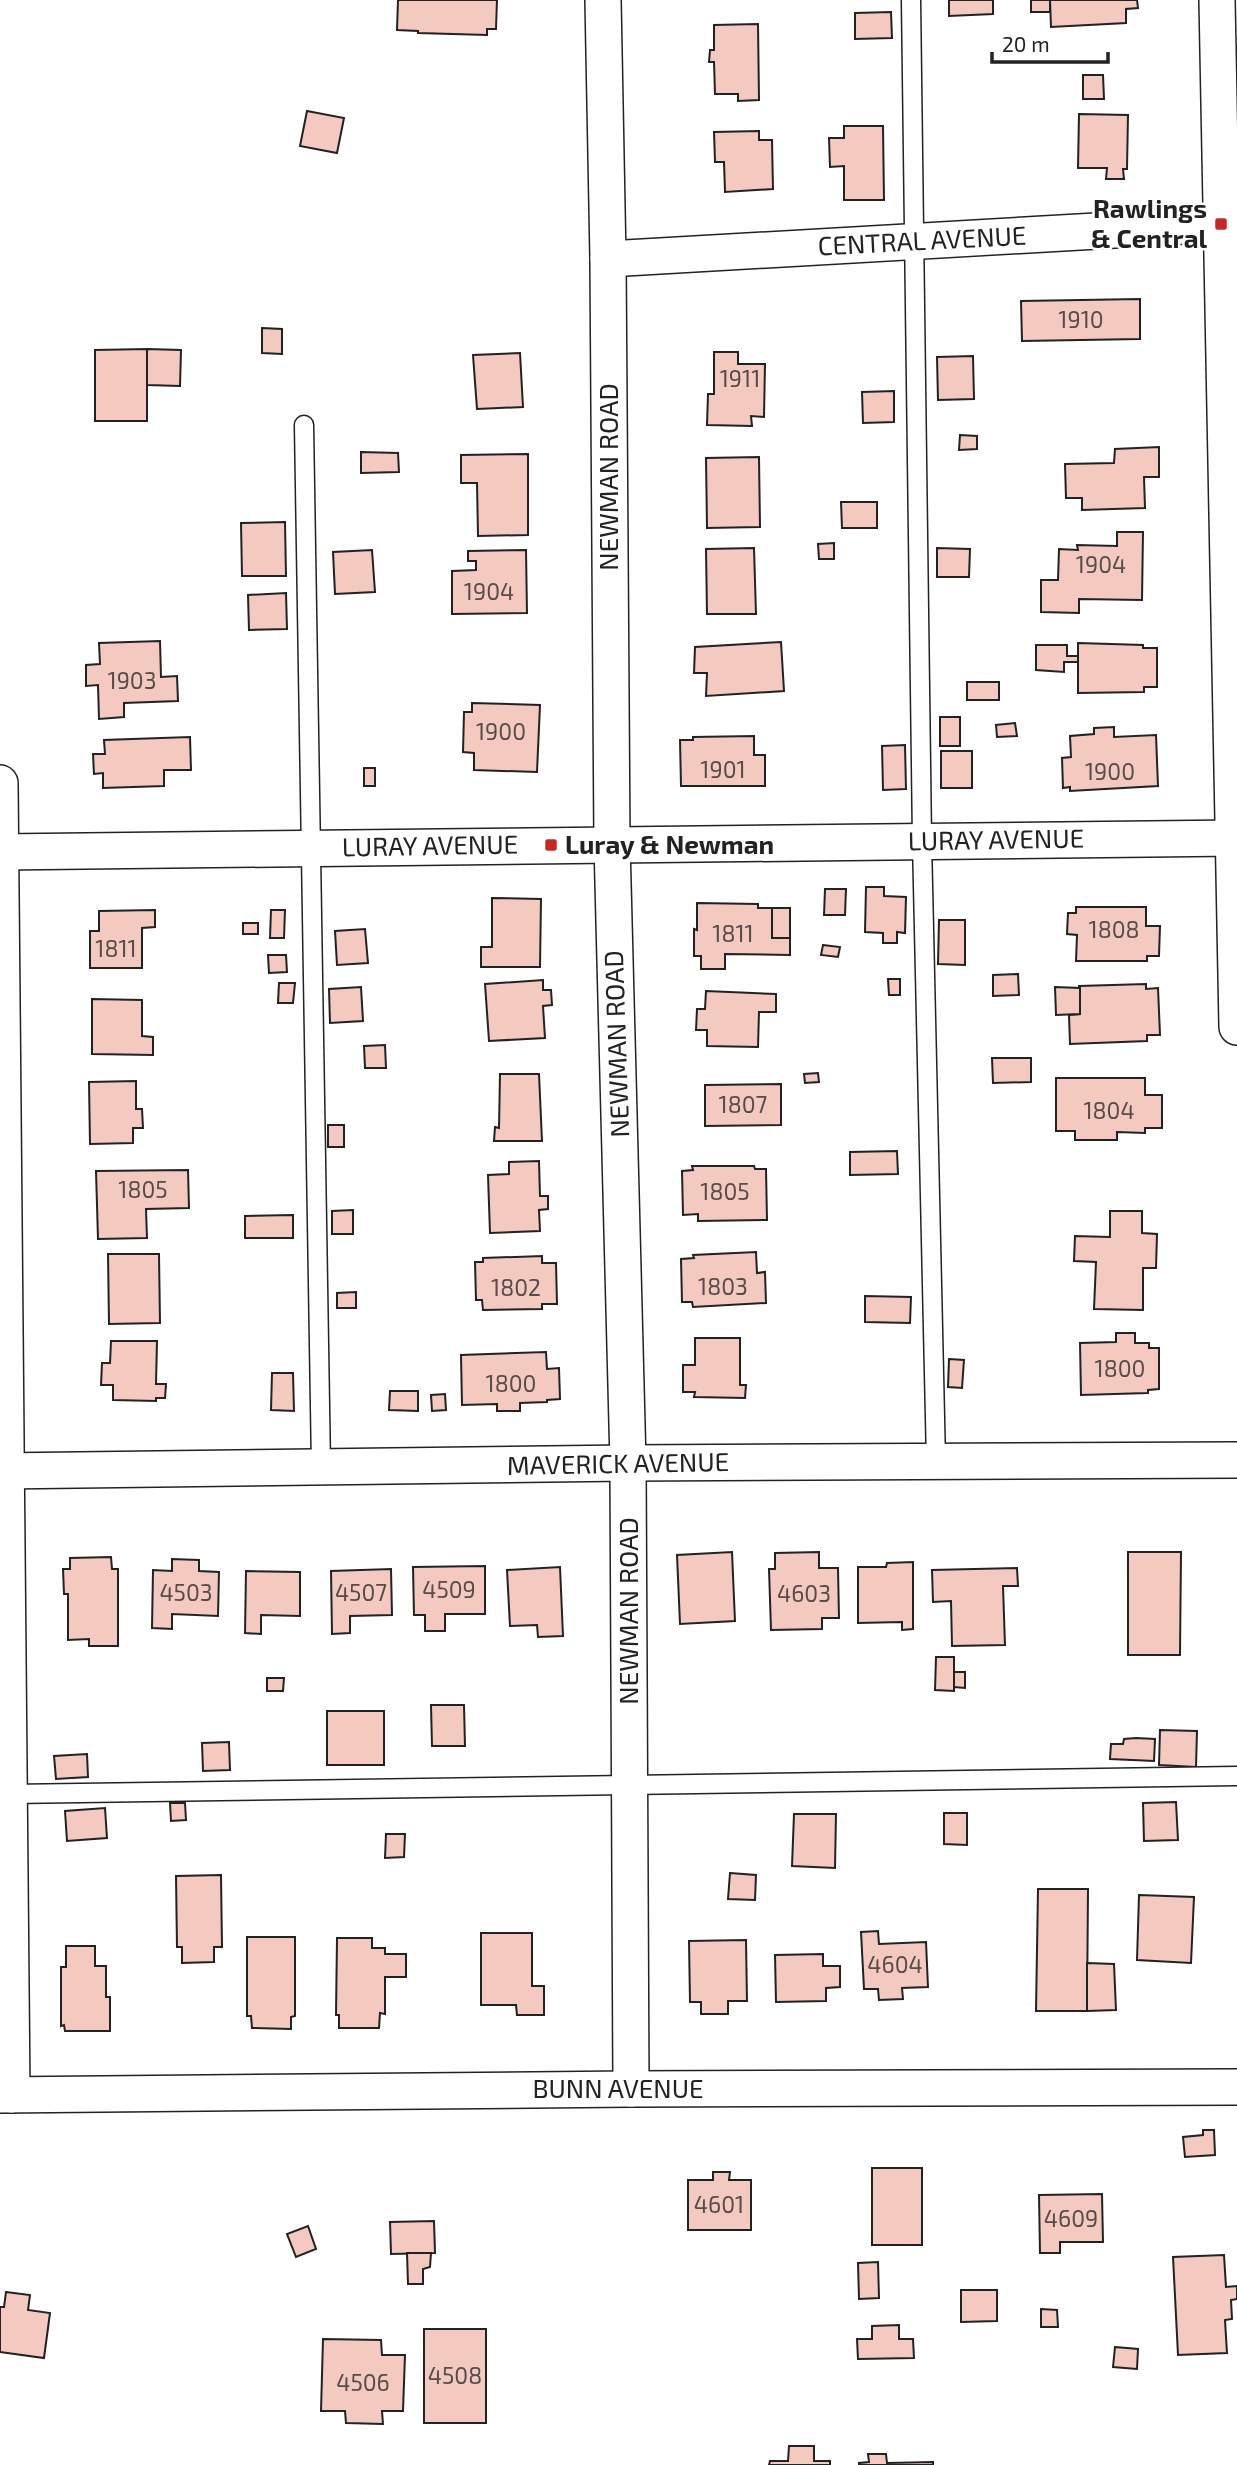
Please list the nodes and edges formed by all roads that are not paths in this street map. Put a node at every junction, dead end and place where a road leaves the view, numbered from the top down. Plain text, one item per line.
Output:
1 (603, 0) edge
2 (911, 0) edge
3 (1217, 0) edge
4 (1229, 223) edge
5 (913, 242) junction
6 (608, 259) junction
7 (304, 425) dead end
8 (0, 783) edge
9 (1236, 838) edge
10 (922, 841) junction
11 (612, 844) junction
12 (310, 848) junction
13 (1, 852) edge
14 (1237, 1027) edge
15 (1237, 1461) edge
16 (936, 1462) junction
17 (628, 1463) junction
18 (321, 1468) junction
19 (4, 1471) edge
20 (1237, 1776) edge
21 (629, 1785) junction
22 (10, 1794) junction
23 (1237, 2087) edge
24 (631, 2089) junction
25 (6, 2095) edge

1 - 6 street, NEWMAN ROAD
2 - 5 lane
3 - 4 street
4 - 5 street, CENTRAL AVENUE
4 - 9 street
5 - 6 street, CENTRAL AVENUE
5 - 10 lane
6 - 11 street, NEWMAN ROAD
7 - 12 lane
8 - 13 street
9 - 10 street, LURAY AVENUE
9 - 14 street
10 - 11 street, LURAY AVENUE
10 - 16 lane
11 - 12 street, LURAY AVENUE
11 - 17 street, NEWMAN ROAD
12 - 13 street, LURAY AVENUE
12 - 18 lane
13 - 19 street
15 - 16 street, MAVERICK AVENUE
16 - 17 street, MAVERICK AVENUE
17 - 18 street, MAVERICK AVENUE
17 - 21 street, NEWMAN ROAD
18 - 19 street, MAVERICK AVENUE
19 - 22 street
20 - 21 lane
21 - 22 lane
21 - 24 street, NEWMAN ROAD
22 - 25 street
23 - 24 street, BUNN AVENUE
24 - 25 street, BUNN AVENUE

